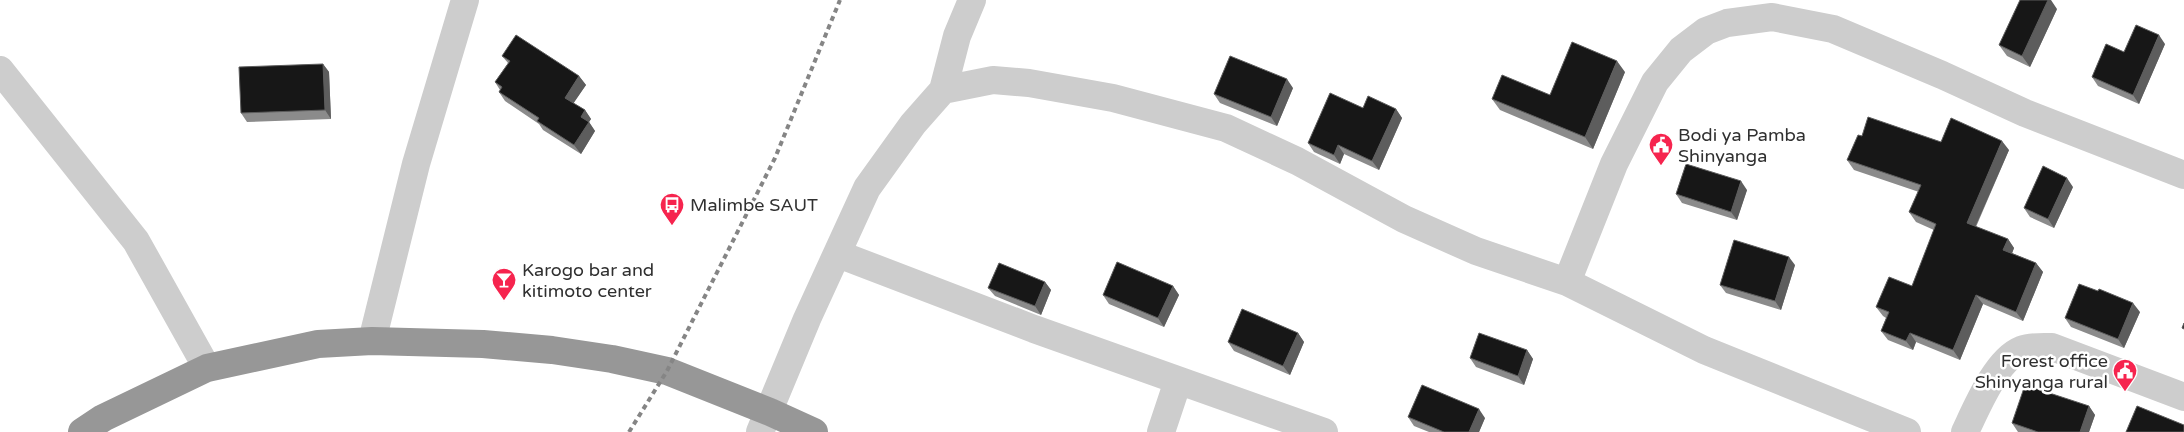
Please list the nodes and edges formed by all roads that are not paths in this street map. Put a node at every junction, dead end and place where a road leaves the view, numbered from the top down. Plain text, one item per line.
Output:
1 (465, 0) edge
2 (972, 0) edge
3 (0, 70) edge
4 (943, 90) junction
5 (2184, 175) edge
6 (838, 254) junction
7 (1566, 282) junction
8 (372, 341) junction
9 (207, 368) junction
10 (1178, 381) junction
11 (2184, 397) edge
12 (765, 422) edge
13 (82, 432) edge
14 (814, 432) edge
15 (1161, 432) edge
16 (1324, 432) edge
17 (1907, 432) edge
18 (1965, 432) edge

1 - 8 street
2 - 4 street
3 - 9 street
4 - 6 street
4 - 7 street
5 - 7 street
6 - 10 street
6 - 12 street
7 - 17 street
8 - 9 highway
8 - 12 highway
9 - 13 highway
10 - 15 street
10 - 16 street
11 - 18 street
12 - 14 highway

